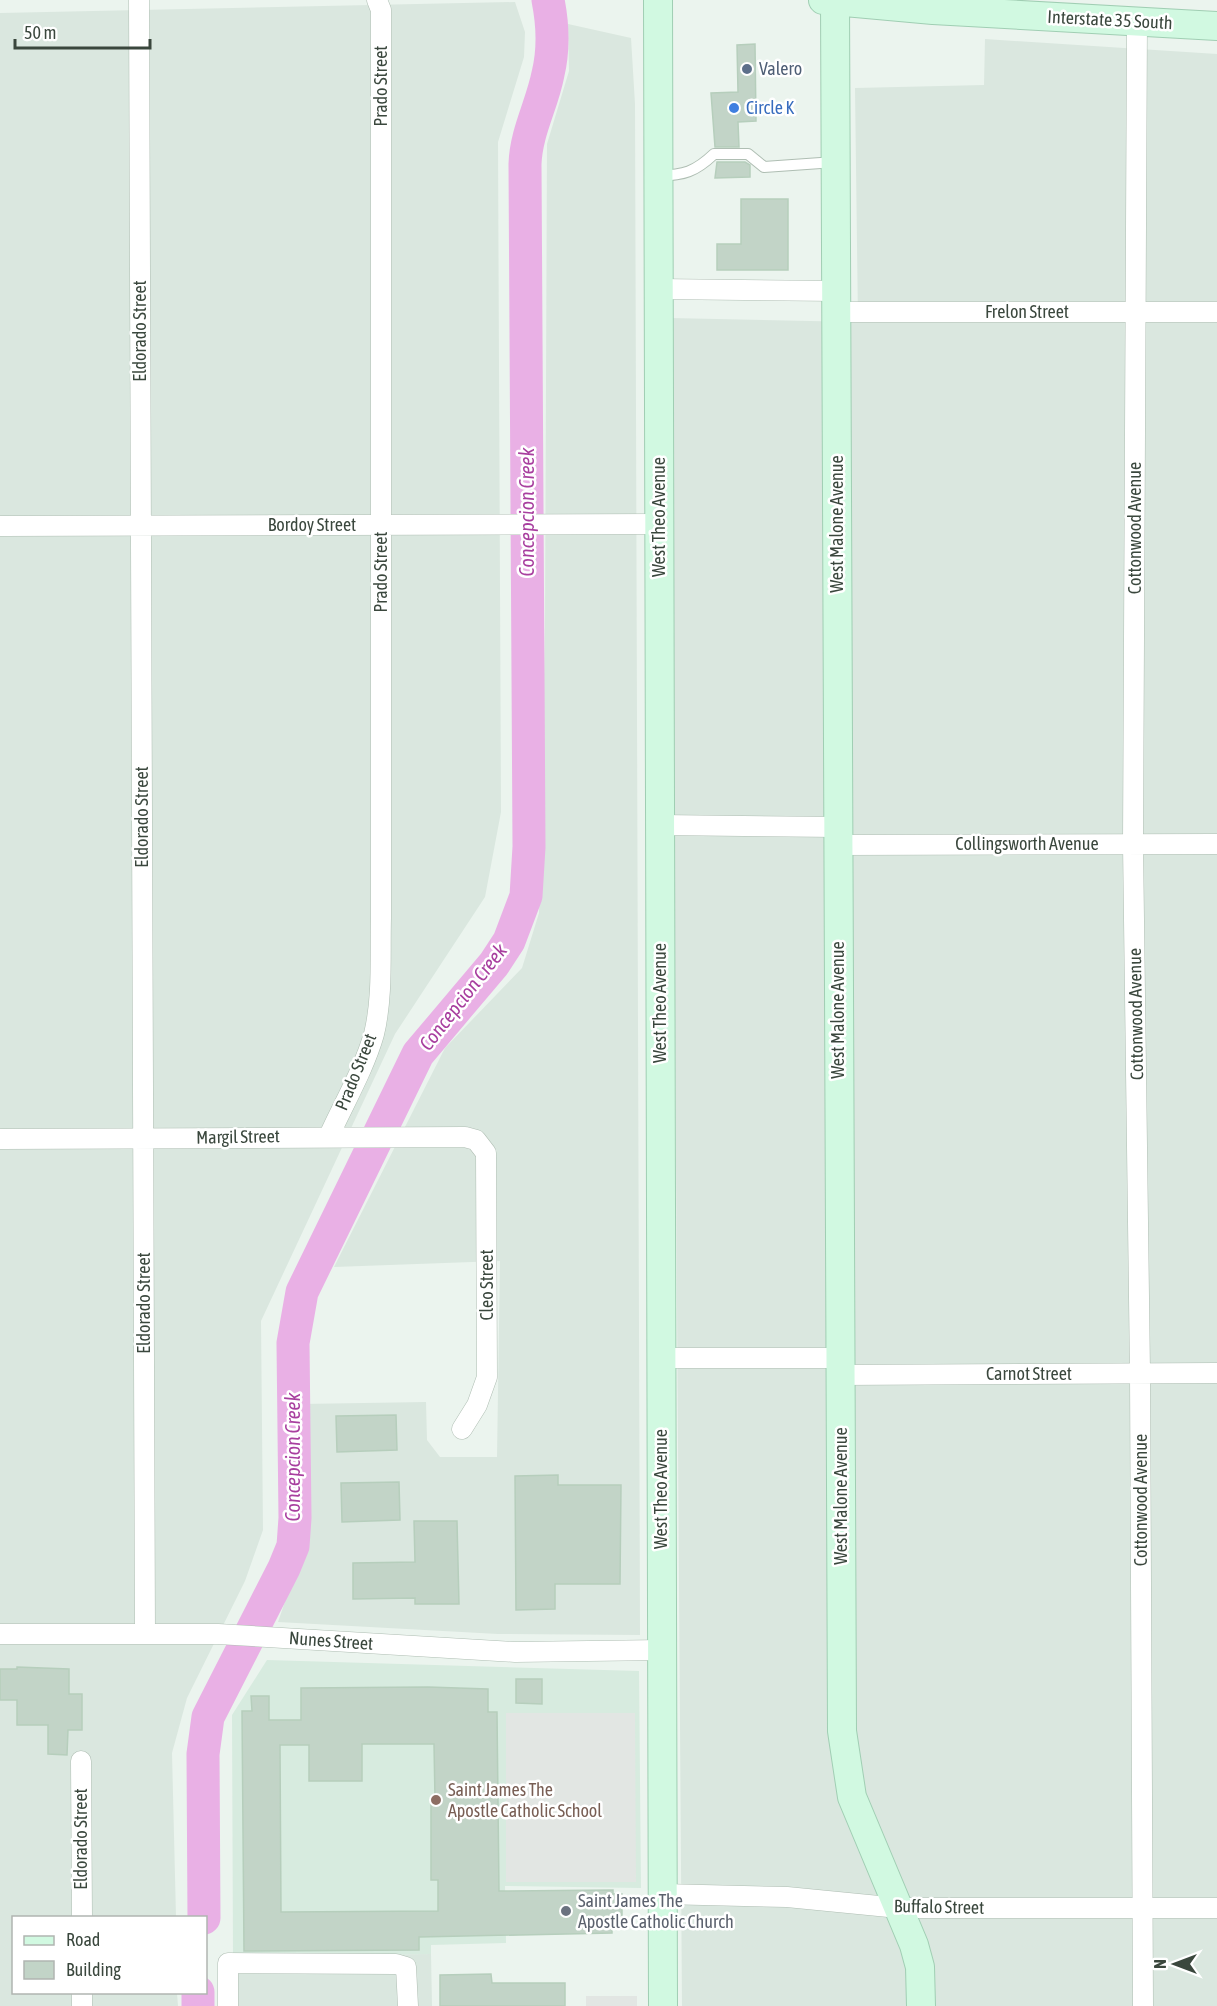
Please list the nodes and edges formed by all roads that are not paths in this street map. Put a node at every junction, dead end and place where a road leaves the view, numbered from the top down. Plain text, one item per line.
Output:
1 (139, 0) edge
2 (377, 0) edge
3 (658, 0) edge
4 (831, 0) edge
5 (925, 5) edge
6 (1137, 22) junction
7 (1217, 26) edge
8 (836, 162) junction
9 (658, 177) junction
10 (658, 289) junction
11 (836, 301) junction
12 (1136, 312) junction
13 (1217, 312) edge
14 (381, 524) junction
15 (659, 524) junction
16 (0, 525) edge
17 (140, 525) junction
18 (660, 825) junction
19 (838, 836) junction
20 (1133, 844) junction
21 (1217, 844) edge
22 (329, 1136) junction
23 (144, 1138) junction
24 (0, 1139) edge
25 (476, 1140) joint
26 (661, 1358) junction
27 (840, 1367) junction
28 (1140, 1373) junction
29 (1217, 1373) edge
30 (462, 1429) dead end
31 (0, 1634) edge
32 (145, 1634) junction
33 (662, 1650) junction
34 (81, 1761) dead end
35 (662, 1894) junction
36 (899, 1908) junction
37 (1143, 1908) junction
38 (1217, 1908) edge
39 (82, 1916) edge
40 (228, 2006) edge
41 (408, 2006) edge
42 (663, 2006) edge
43 (921, 2006) edge
44 (1143, 2006) edge

1 - 17 street, Eldorado Street
2 - 14 street, Prado Street
3 - 9 street, West Theo Avenue
4 - 5 street, Interstate 35 South
4 - 8 street, West Malone Avenue
5 - 6 street, Interstate 35 South
6 - 7 street, Interstate 35 South
6 - 12 street, Cottonwood Avenue
8 - 9 lane
8 - 11 street, West Malone Avenue
9 - 10 street, West Theo Avenue
10 - 11 street, Frelon Street
10 - 15 street, West Theo Avenue
11 - 12 street, Frelon Street
11 - 19 street, West Malone Avenue
12 - 13 street, Frelon Street
12 - 20 street, Cottonwood Avenue
14 - 15 street, Bordoy Street
14 - 17 street, Bordoy Street
14 - 22 street, Prado Street
15 - 18 street, West Theo Avenue
16 - 17 street, Bordoy Street
17 - 23 street, Eldorado Street
18 - 19 street, Collingsworth Avenue
18 - 26 street, West Theo Avenue
19 - 20 street, Collingsworth Avenue
19 - 27 street, West Malone Avenue
20 - 21 street, Collingsworth Avenue
20 - 28 street, Cottonwood Avenue
22 - 23 street, Margil Street
22 - 25 street, Margil Street
23 - 24 street, Margil Street
23 - 32 street, Eldorado Street
25 - 30 street, Cleo Street
26 - 27 street, Carnot Street
26 - 33 street, West Theo Avenue
27 - 28 street, Carnot Street
27 - 36 street, West Malone Avenue
28 - 29 street, Carnot Street
28 - 37 street, Cottonwood Avenue
31 - 32 street, Nunes Street
32 - 33 street, Nunes Street
33 - 35 street, West Theo Avenue
34 - 39 street, Eldorado Street
35 - 36 street, Buffalo Street
35 - 42 street, West Theo Avenue
36 - 37 street, Buffalo Street
36 - 43 street, West Malone Avenue
37 - 38 street, Buffalo Street
37 - 44 street, Cottonwood Avenue
40 - 41 street

